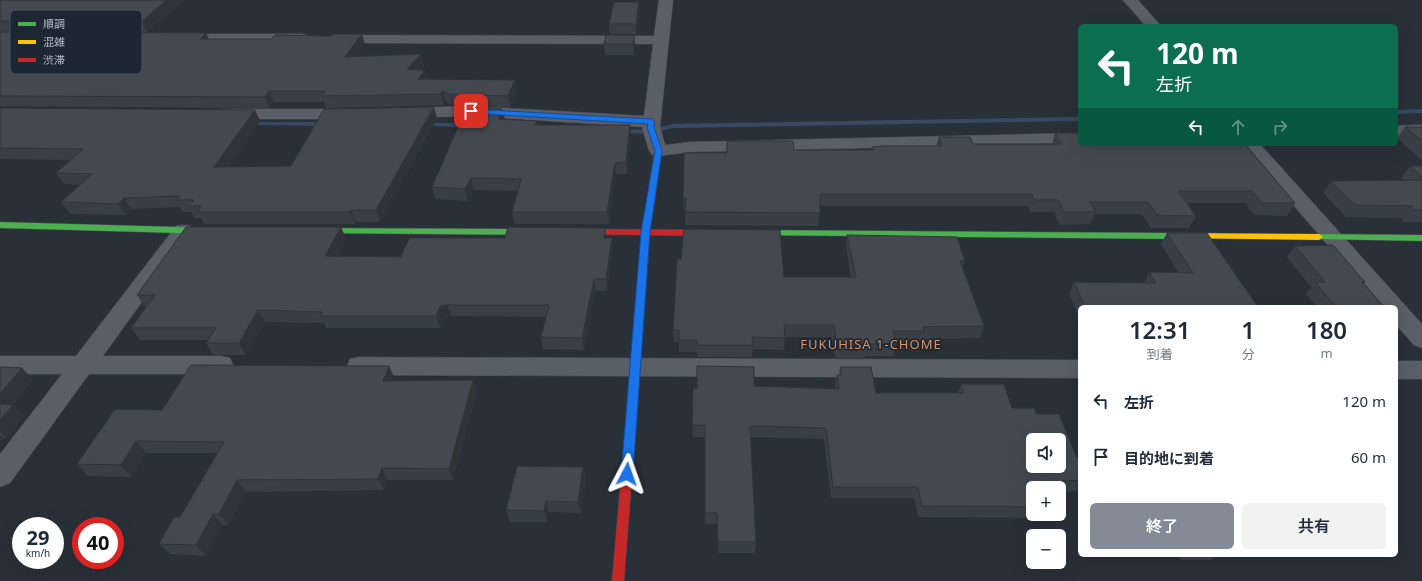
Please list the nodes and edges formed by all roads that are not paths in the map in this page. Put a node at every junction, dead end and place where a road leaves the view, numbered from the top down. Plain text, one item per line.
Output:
1 (666, 0) edge
2 (1130, 0) edge
3 (1152, 24) edge
4 (167, 38) edge
5 (661, 40) junction
6 (363, 113) edge
7 (386, 113) edge
8 (215, 114) edge
9 (1422, 130) edge
10 (1398, 131) edge
11 (654, 135) junction
12 (1078, 138) edge
13 (1252, 146) edge
14 (0, 225) edge
15 (183, 231) junction
16 (223, 231) edge
17 (302, 231) edge
18 (550, 232) edge
19 (566, 232) edge
20 (646, 232) junction
21 (726, 233) edge
22 (741, 233) edge
23 (1333, 238) junction
24 (1422, 238) edge
25 (1392, 305) edge
26 (1398, 312) edge
27 (1422, 339) edge
28 (0, 365) edge
29 (83, 365) junction
30 (241, 366) edge
31 (336, 366) edge
32 (636, 367) junction
33 (1078, 369) edge
34 (1398, 370) edge
35 (1422, 370) edge
36 (0, 474) edge
37 (618, 581) edge

1 - 5 street
2 - 3 street
4 - 5 street
5 - 11 street
6 - 8 street
7 - 11 street
9 - 10 street
11 - 12 street
11 - 20 street
13 - 23 street
14 - 15 street
15 - 16 street
15 - 29 street
17 - 18 street
19 - 20 street
20 - 21 street
20 - 32 street
22 - 23 street
23 - 24 street
23 - 25 street
26 - 27 street
28 - 29 street
29 - 30 street
29 - 36 street
31 - 32 street
32 - 33 street
32 - 37 street
34 - 35 street

